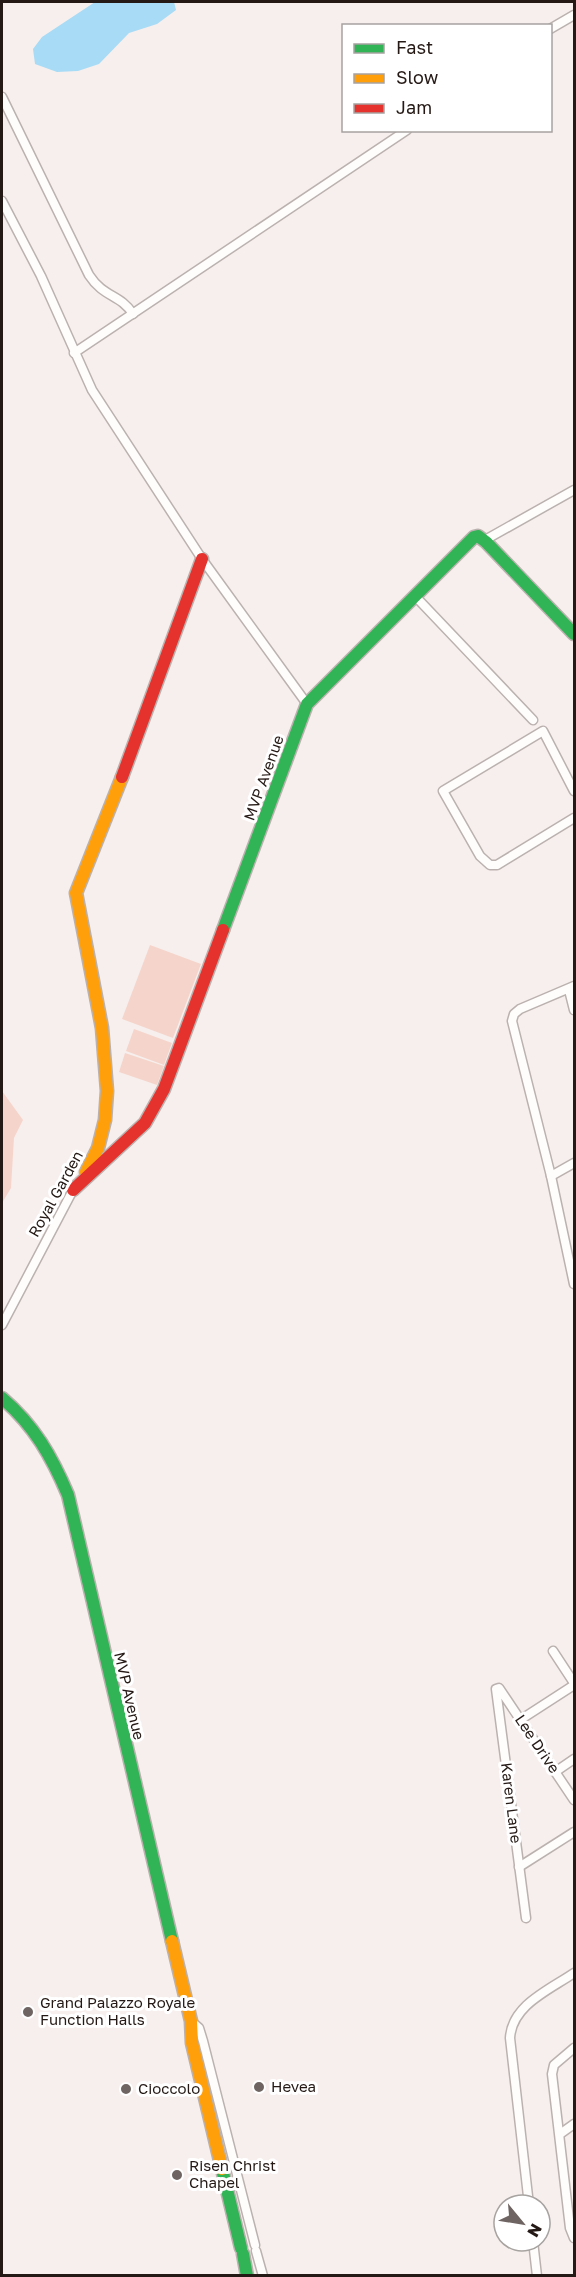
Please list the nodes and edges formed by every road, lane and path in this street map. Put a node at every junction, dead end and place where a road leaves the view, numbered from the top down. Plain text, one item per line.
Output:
1 (574, 15) edge
2 (552, 28) edge
3 (2, 96) edge
4 (404, 132) edge
5 (2, 201) edge
6 (134, 314) junction
7 (74, 353) junction
8 (574, 490) edge
9 (484, 540) junction
10 (202, 560) junction
11 (415, 596) junction
12 (574, 634) edge
13 (308, 704) junction
14 (533, 720) dead end
15 (574, 791) edge
16 (574, 818) edge
17 (572, 988) edge
18 (574, 1010) edge
19 (574, 1163) edge
20 (551, 1176) junction
21 (73, 1190) junction
22 (574, 1284) edge
23 (2, 1325) edge
24 (2, 1398) edge
25 (553, 1651) dead end
26 (574, 1684) edge
27 (498, 1688) joint
28 (520, 1720) junction
29 (574, 1759) edge
30 (555, 1772) junction
31 (574, 1800) edge
32 (574, 1832) edge
33 (519, 1867) junction
34 (526, 1918) dead end
35 (574, 1973) edge
36 (574, 2048) edge
37 (574, 2124) edge
38 (560, 2134) junction
39 (231, 2179) junction
40 (528, 2193) edge
41 (571, 2203) edge
42 (250, 2229) junction
43 (237, 2232) junction
44 (574, 2238) edge
45 (534, 2253) edge
46 (247, 2276) edge
47 (263, 2276) edge
48 (537, 2276) edge

1 - 2 street
3 - 6 street
4 - 6 street
5 - 7 street
6 - 7 street
7 - 10 street
8 - 9 street
9 - 11 street, MVP Avenue
9 - 12 street
10 - 13 street
10 - 21 street, Royal Garden
11 - 13 street, MVP Avenue
11 - 14 street
13 - 21 street, MVP Avenue
15 - 16 street
17 - 18 street
17 - 20 street
19 - 20 street
20 - 22 street
21 - 23 street, Royal Garden
24 - 39 street, MVP Avenue
25 - 26 street
26 - 28 street
27 - 28 street, Lee Drive
27 - 33 street, Karen Lane
28 - 30 street, Lee Drive
29 - 30 street
30 - 31 street, Lee Drive
32 - 33 street
33 - 34 street, Karen Lane
35 - 40 street
36 - 38 street
37 - 38 street
38 - 41 street
39 - 42 street, MVP Avenue
39 - 43 street, MVP Avenue
41 - 44 street
42 - 43 street
42 - 47 street, MVP Avenue
43 - 46 street, MVP Avenue
45 - 48 street

